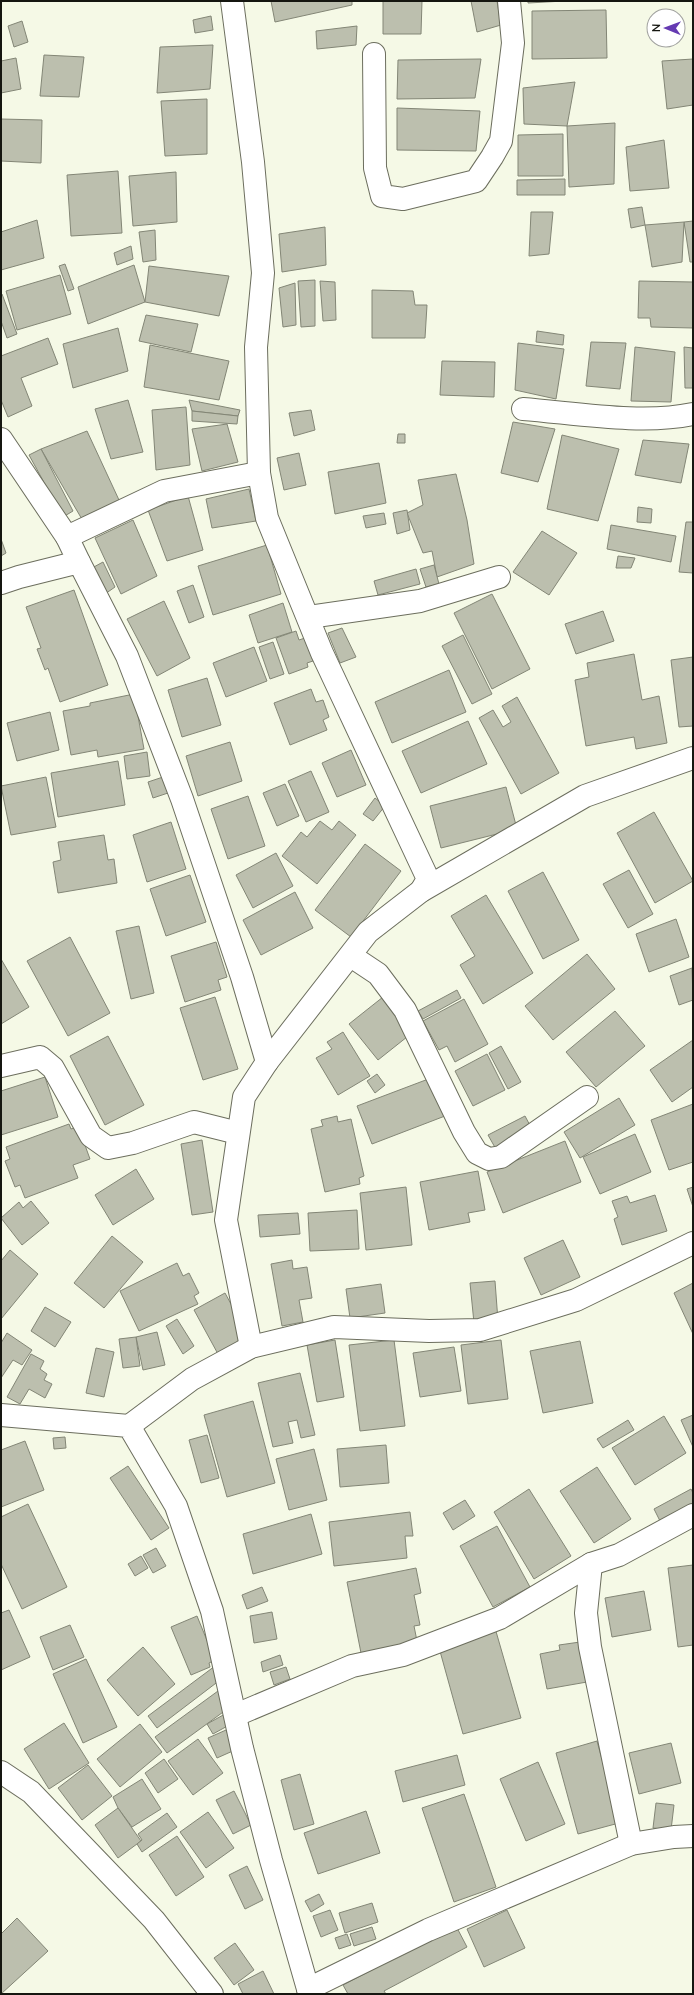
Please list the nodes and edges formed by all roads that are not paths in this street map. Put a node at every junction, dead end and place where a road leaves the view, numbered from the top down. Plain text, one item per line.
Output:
1 (232, 1) edge
2 (509, 1) edge
3 (374, 54) dead end
4 (523, 409) dead end
5 (693, 414) edge
6 (2, 444) edge
7 (258, 473) junction
8 (67, 537) junction
9 (79, 562) junction
10 (499, 577) dead end
11 (1, 583) edge
12 (309, 617) junction
13 (693, 758) edge
14 (421, 891) junction
15 (351, 956) junction
16 (267, 1062) junction
17 (1, 1066) edge
18 (587, 1097) dead end
19 (238, 1133) junction
20 (693, 1243) edge
21 (251, 1347) junction
22 (1, 1414) edge
23 (130, 1426) junction
24 (693, 1515) edge
25 (591, 1564) junction
26 (236, 1715) junction
27 (1, 1772) edge
28 (693, 1836) edge
29 (631, 1844) junction
30 (310, 1991) edge
31 (212, 1994) edge

1 - 7 street
2 - 3 street
4 - 5 street
6 - 8 street
7 - 8 street
7 - 12 street
8 - 9 street
9 - 11 street
9 - 16 street
10 - 12 street
12 - 14 street
13 - 14 street
14 - 15 street
15 - 16 street
15 - 18 street
16 - 19 street
17 - 19 street
19 - 21 street
20 - 21 street
21 - 23 street
22 - 23 street
23 - 26 street
24 - 25 street
25 - 26 street
25 - 29 street
26 - 30 street
27 - 31 street
28 - 29 street
29 - 30 street

